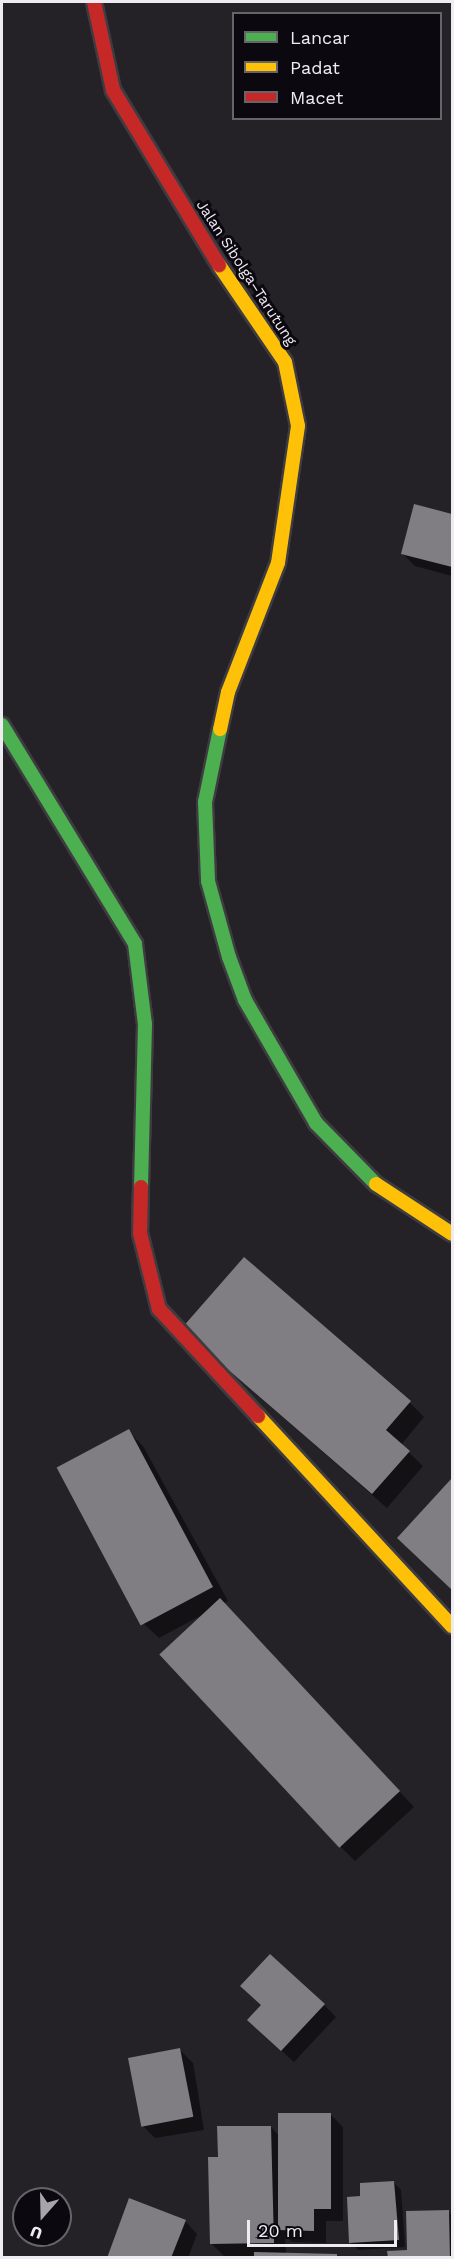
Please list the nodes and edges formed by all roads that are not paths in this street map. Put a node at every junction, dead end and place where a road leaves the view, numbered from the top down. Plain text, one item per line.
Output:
1 (94, 2) edge
2 (2, 725) edge
3 (453, 1234) edge
4 (453, 1626) edge

1 - 3 main road, Jalan Sibolga–Tarutung
2 - 4 main road

